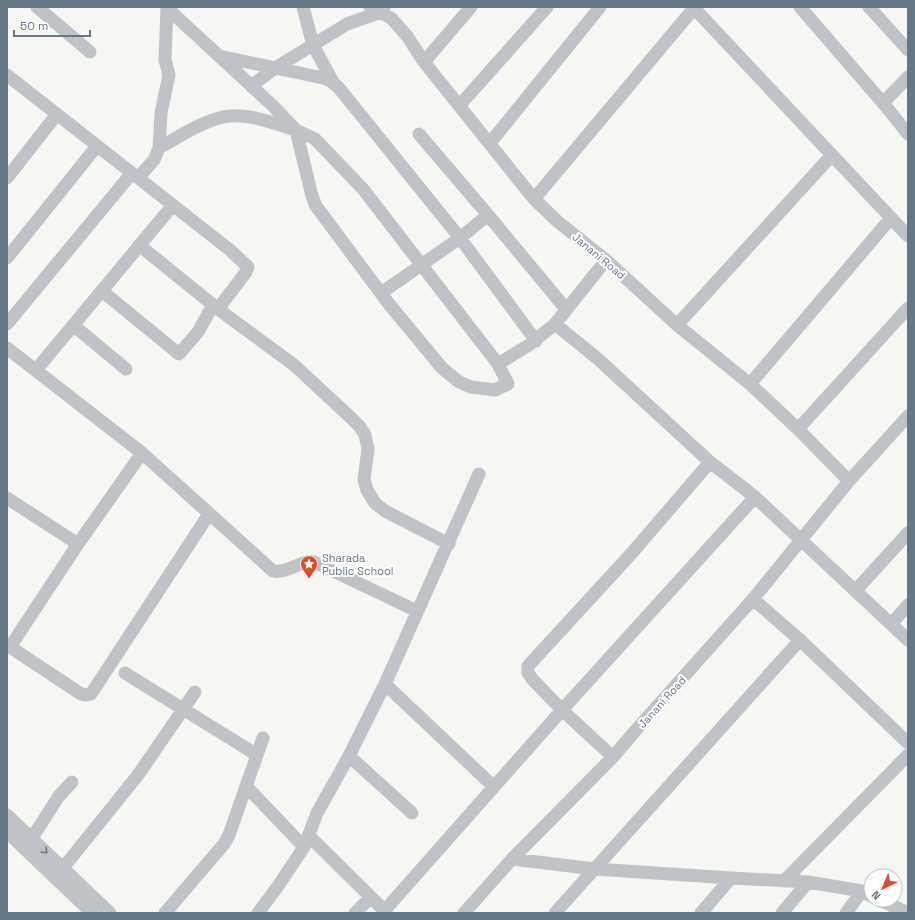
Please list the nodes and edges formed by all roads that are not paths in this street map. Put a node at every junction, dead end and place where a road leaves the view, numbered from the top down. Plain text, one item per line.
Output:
1 (37, 7) edge
2 (168, 7) edge
3 (303, 7) edge
4 (471, 7) edge
5 (547, 7) edge
6 (600, 7) edge
7 (694, 7) edge
8 (800, 7) edge
9 (869, 7) edge
10 (379, 9) edge
11 (313, 45) junction
12 (908, 50) edge
13 (90, 52) dead end
14 (218, 56) junction
15 (424, 62) junction
16 (275, 68) junction
17 (7, 75) edge
18 (908, 77) edge
19 (334, 84) junction
20 (251, 86) junction
21 (883, 103) junction
22 (459, 106) junction
23 (57, 114) junction
24 (296, 130) junction
25 (418, 134) dead end
26 (908, 134) edge
27 (490, 143) junction
28 (97, 146) junction
29 (159, 148) junction
30 (832, 155) junction
31 (135, 176) junction
32 (7, 178) edge
33 (534, 199) junction
34 (172, 205) junction
35 (488, 215) junction
36 (890, 218) junction
37 (908, 236) edge
38 (460, 238) junction
39 (139, 246) junction
40 (7, 258) edge
41 (606, 260) junction
42 (422, 265) junction
43 (102, 291) junction
44 (381, 293) junction
45 (215, 307) junction
46 (908, 308) edge
47 (566, 309) junction
48 (7, 324) edge
49 (555, 324) junction
50 (73, 325) junction
51 (677, 325) junction
52 (536, 341) junction
53 (7, 348) edge
54 (498, 364) junction
55 (126, 369) dead end
56 (36, 370) junction
57 (750, 384) junction
58 (908, 416) edge
59 (798, 429) junction
60 (142, 453) junction
61 (710, 462) junction
62 (479, 474) dead end
63 (849, 481) junction
64 (755, 497) junction
65 (7, 498) edge
66 (209, 514) junction
67 (908, 533) edge
68 (800, 540) junction
69 (78, 544) junction
70 (449, 544) junction
71 (856, 590) junction
72 (754, 599) junction
73 (908, 605) edge
74 (417, 611) junction
75 (891, 624) junction
76 (800, 640) junction
77 (908, 640) edge
78 (8, 646) edge
79 (125, 673) dead end
80 (385, 684) junction
81 (196, 692) dead end
82 (183, 710) junction
83 (562, 710) junction
84 (263, 738) dead end
85 (908, 743) edge
86 (256, 755) junction
87 (908, 755) edge
88 (349, 756) junction
89 (613, 757) junction
90 (72, 782) dead end
91 (246, 786) junction
92 (494, 786) junction
93 (412, 812) dead end
94 (7, 815) edge
95 (7, 832) edge
96 (32, 838) junction
97 (306, 842) junction
98 (512, 859) junction
99 (63, 868) junction
100 (595, 869) junction
101 (731, 878) junction
102 (784, 880) junction
103 (808, 882) junction
104 (863, 893) edge
105 (371, 897) junction
106 (863, 897) edge
107 (897, 908) edge
108 (386, 912) edge
109 (92, 913) edge
110 (110, 913) edge
111 (165, 913) edge
112 (258, 913) edge
113 (355, 913) edge
114 (464, 913) edge
115 (555, 913) edge
116 (701, 913) edge
117 (782, 913) edge
118 (846, 913) edge
119 (908, 913) edge

1 - 13 street
2 - 14 street
2 - 29 street
3 - 11 street
4 - 15 street
5 - 22 street
6 - 27 street
7 - 30 street
7 - 33 street
8 - 21 street
9 - 12 street
10 - 11 street
10 - 15 street, Janani Road
11 - 16 street
11 - 19 street
14 - 16 street
14 - 20 street
15 - 22 street, Janani Road
16 - 19 street
16 - 20 street
17 - 23 street
18 - 21 street
19 - 38 street
20 - 24 street
21 - 26 street
22 - 27 street, Janani Road
23 - 28 street
23 - 32 street
24 - 29 street
24 - 42 street
24 - 44 street
25 - 35 street
27 - 33 street, Janani Road
28 - 31 street
28 - 40 street
29 - 31 street
30 - 36 street
30 - 51 street
31 - 34 street
31 - 48 street
33 - 41 street, Janani Road
34 - 39 street
34 - 45 street
35 - 38 street
35 - 47 street
36 - 37 street
36 - 57 street
38 - 42 street
38 - 52 street
39 - 43 street
39 - 45 street
41 - 47 street
41 - 51 street, Janani Road
42 - 44 street
42 - 54 street
43 - 45 street
43 - 50 street
44 - 54 street
45 - 70 street
46 - 59 street
47 - 49 street
49 - 52 street
49 - 61 street
50 - 55 street
50 - 56 street
51 - 57 street, Janani Road
52 - 54 street
53 - 56 street
56 - 60 street
57 - 59 street, Janani Road
58 - 63 street, Janani Road
59 - 63 street, Janani Road
60 - 66 street
60 - 69 street
61 - 64 street
61 - 83 street
62 - 70 street
63 - 68 street, Janani Road
64 - 68 street
64 - 83 street
65 - 69 street
66 - 74 street
66 - 78 street
67 - 71 street
68 - 71 street
68 - 72 street, Janani Road
69 - 78 street
70 - 74 street
71 - 75 street
72 - 76 street
72 - 89 street, Janani Road
73 - 75 street
74 - 80 street
75 - 77 street
76 - 85 street
76 - 100 street
79 - 82 street
80 - 88 street
80 - 92 street
81 - 82 street
82 - 86 street
82 - 99 street
83 - 89 street
83 - 92 street
84 - 86 street
86 - 91 street
87 - 102 street
88 - 93 street
88 - 97 street
89 - 98 street, Janani Road
90 - 96 street
91 - 97 street
91 - 111 street
92 - 108 street
94 - 96 street
95 - 109 street
96 -> 99 street
97 - 105 street
97 - 112 street
98 - 100 street
98 - 114 street, Janani Road
99 - 110 street
100 - 101 street
100 - 115 street
101 - 102 street
101 - 116 street
102 - 103 street
103 - 104 street
103 - 117 street
105 - 108 street
105 - 113 street
106 - 118 street
107 - 119 street

